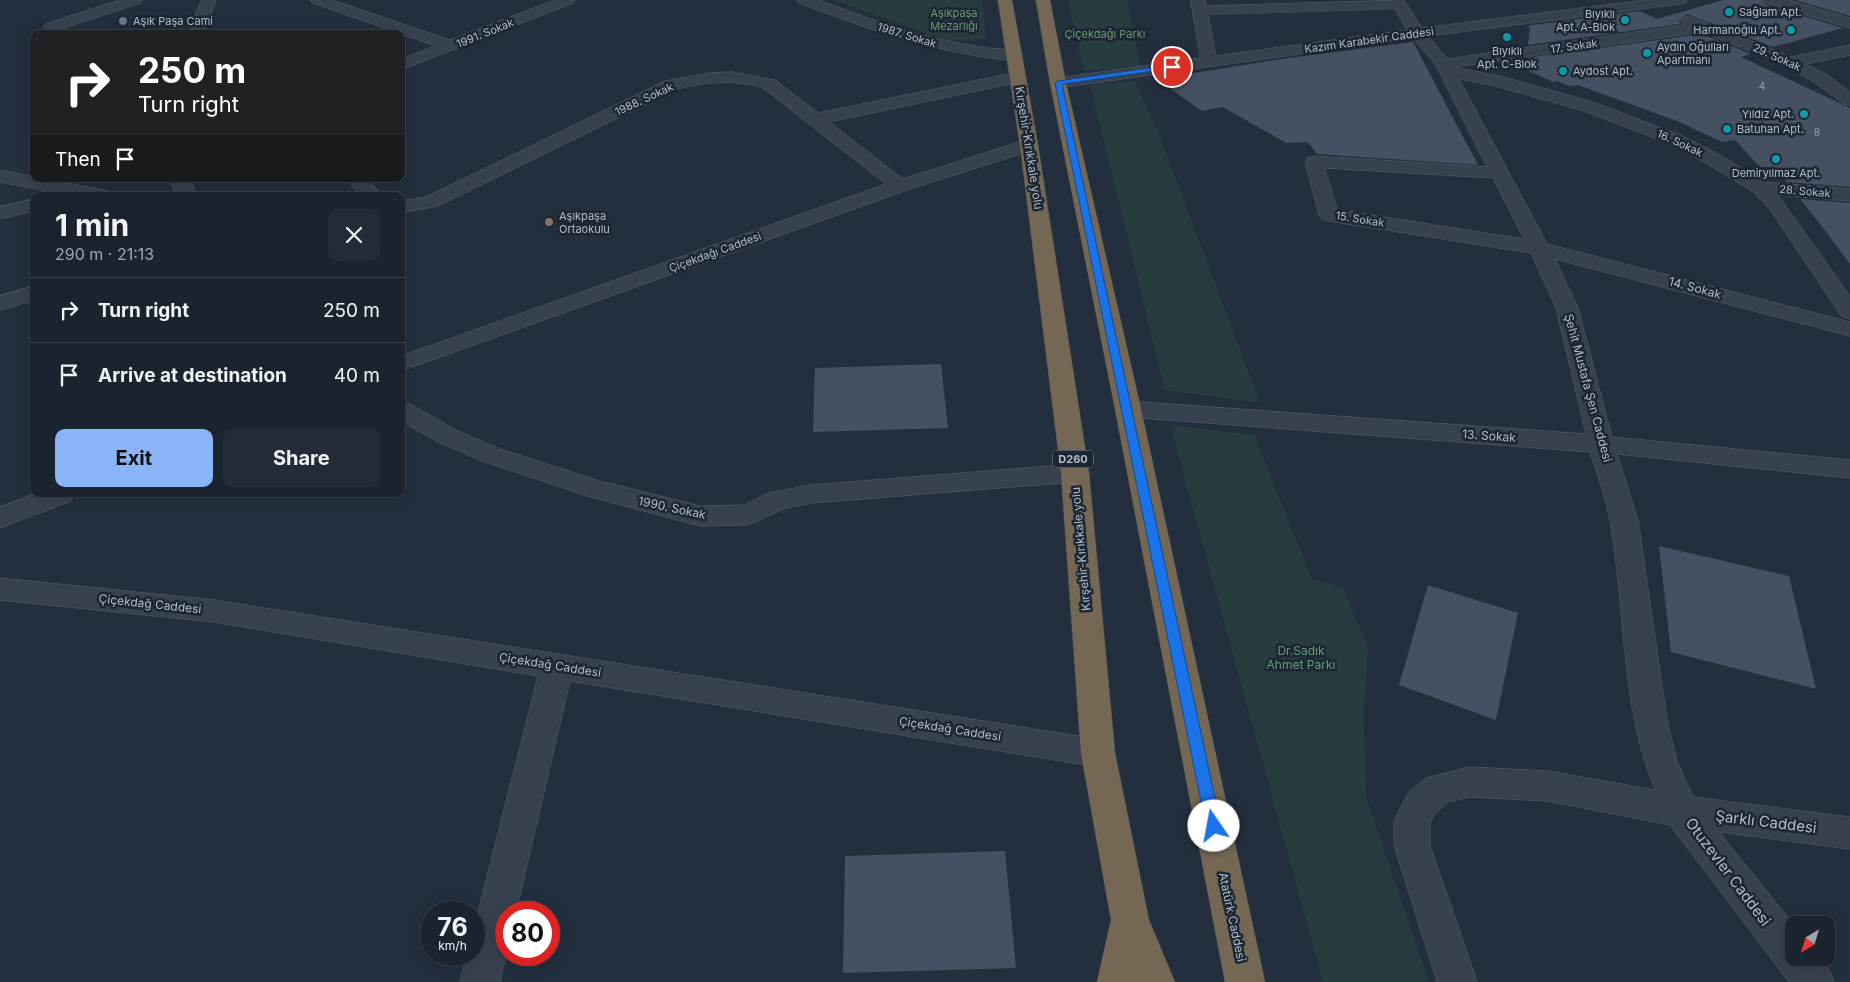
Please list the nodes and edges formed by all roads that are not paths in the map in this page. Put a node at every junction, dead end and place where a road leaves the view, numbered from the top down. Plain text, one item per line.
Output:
1 (135, 0) edge
2 (209, 0) edge
3 (568, 0) edge
4 (804, 0) edge
5 (1005, 0) edge
6 (1044, 0) edge
7 (1680, 0) edge
8 (1772, 0) edge
9 (328, 1) edge
10 (1398, 2) edge
11 (1642, 3) junction
12 (1199, 6) edge
13 (1850, 23) edge
14 (1704, 27) junction
15 (58, 30) edge
16 (198, 30) edge
17 (1417, 33) junction
18 (452, 46) junction
19 (1850, 50) edge
20 (1209, 61) junction
21 (1791, 62) junction
22 (405, 64) edge
23 (1016, 66) junction
24 (1445, 68) junction
25 (1058, 83) junction
26 (1850, 100) edge
27 (816, 120) junction
28 (1029, 145) junction
29 (1499, 173) junction
30 (17, 176) edge
31 (30, 180) edge
32 (39, 182) edge
33 (359, 182) edge
34 (900, 186) junction
35 (1759, 187) junction
36 (75, 192) edge
37 (370, 192) edge
38 (1850, 195) edge
39 (30, 206) edge
40 (405, 206) edge
41 (0, 213) edge
42 (1540, 248) junction
43 (30, 294) edge
44 (0, 303) edge
45 (1850, 312) edge
46 (1850, 329) edge
47 (405, 363) edge
48 (1128, 409) junction
49 (405, 412) edge
50 (1601, 444) junction
51 (1850, 469) edge
52 (1075, 473) junction
53 (53, 497) edge
54 (0, 518) edge
55 (0, 589) edge
56 (557, 666) junction
57 (1098, 753) junction
58 (1681, 811) junction
59 (1850, 833) edge
60 (1130, 920) junction
61 (1237, 940) junction
62 (1785, 945) edge
63 (1801, 966) edge
64 (480, 982) edge
65 (1117, 982) edge
66 (1155, 982) edge
67 (1245, 982) edge
68 (1258, 982) edge
69 (1458, 982) edge
70 (1814, 982) edge

1 - 15 street
2 - 16 street
3 - 18 street, 1991. Sokak
4 - 23 street, 1987. Sokak
5 - 23 highway, Kırşehir-Kırıkkale yolu / D260
6 - 25 highway, Atatürk Caddesi
7 - 11 street, Kazım Karabekir Caddesi
8 - 13 street
9 - 18 street
10 - 12 street
10 - 17 street, Şehit Mustafa Şen Caddesi
11 - 14 street, 29. Sokak
11 - 17 street, Kazım Karabekir Caddesi
12 - 20 street
14 - 21 street, 29. Sokak
14 - 24 street, 17. Sokak
17 - 20 street, Kazım Karabekir Caddesi
17 - 24 street, Şehit Mustafa Şen Caddesi
18 - 22 street, 1991. Sokak
19 - 21 street
20 - 25 street, Kazım Karabekir Caddesi
21 - 26 street, 29. Sokak
23 - 27 street
23 - 28 highway, Kırşehir-Kırıkkale yolu / D260
24 - 29 street, Şehit Mustafa Şen Caddesi
24 - 35 street, 16. Sokak
25 - 48 highway, Atatürk Caddesi
27 - 34 street, 1988. Sokak
27 - 40 street, 1988. Sokak
28 - 34 street, Çiçekdağı Caddesi
28 - 52 highway, Kırşehir-Kırıkkale yolu / D260
29 - 42 street, Şehit Mustafa Şen Caddesi
29 - 42 street, 15. Sokak
30 - 31 street
32 - 36 street
33 - 37 street
34 - 47 street, Çiçekdağı Caddesi
35 - 38 street, 28. Sokak
35 - 45 street, 16. Sokak
39 - 41 street
42 - 46 street, 14. Sokak
42 - 50 street, Şehit Mustafa Şen Caddesi
43 - 44 street
48 - 50 street, 13. Sokak
48 - 61 highway, Atatürk Caddesi
49 - 52 street, 1990. Sokak
50 - 51 street, 13. Sokak
50 - 58 street, Şehit Mustafa Şen Caddesi
52 - 57 highway, Kırşehir-Kırıkkale yolu / D260
53 - 54 street
55 - 56 street, Çiçekdağ Caddesi
56 - 57 street, Çiçekdağ Caddesi
56 - 64 street
57 - 60 highway, Kırşehir-Kırıkkale yolu / D260
58 - 59 street, Şarklı Caddesi
58 - 62 street, Otuzevler Caddesi
58 - 69 street, Şarklı Caddesi
60 - 65 highway
60 - 66 highway, D260
61 - 67 highway, Atatürk Caddesi
61 - 68 highway
63 - 70 street, Otuzevler Caddesi

